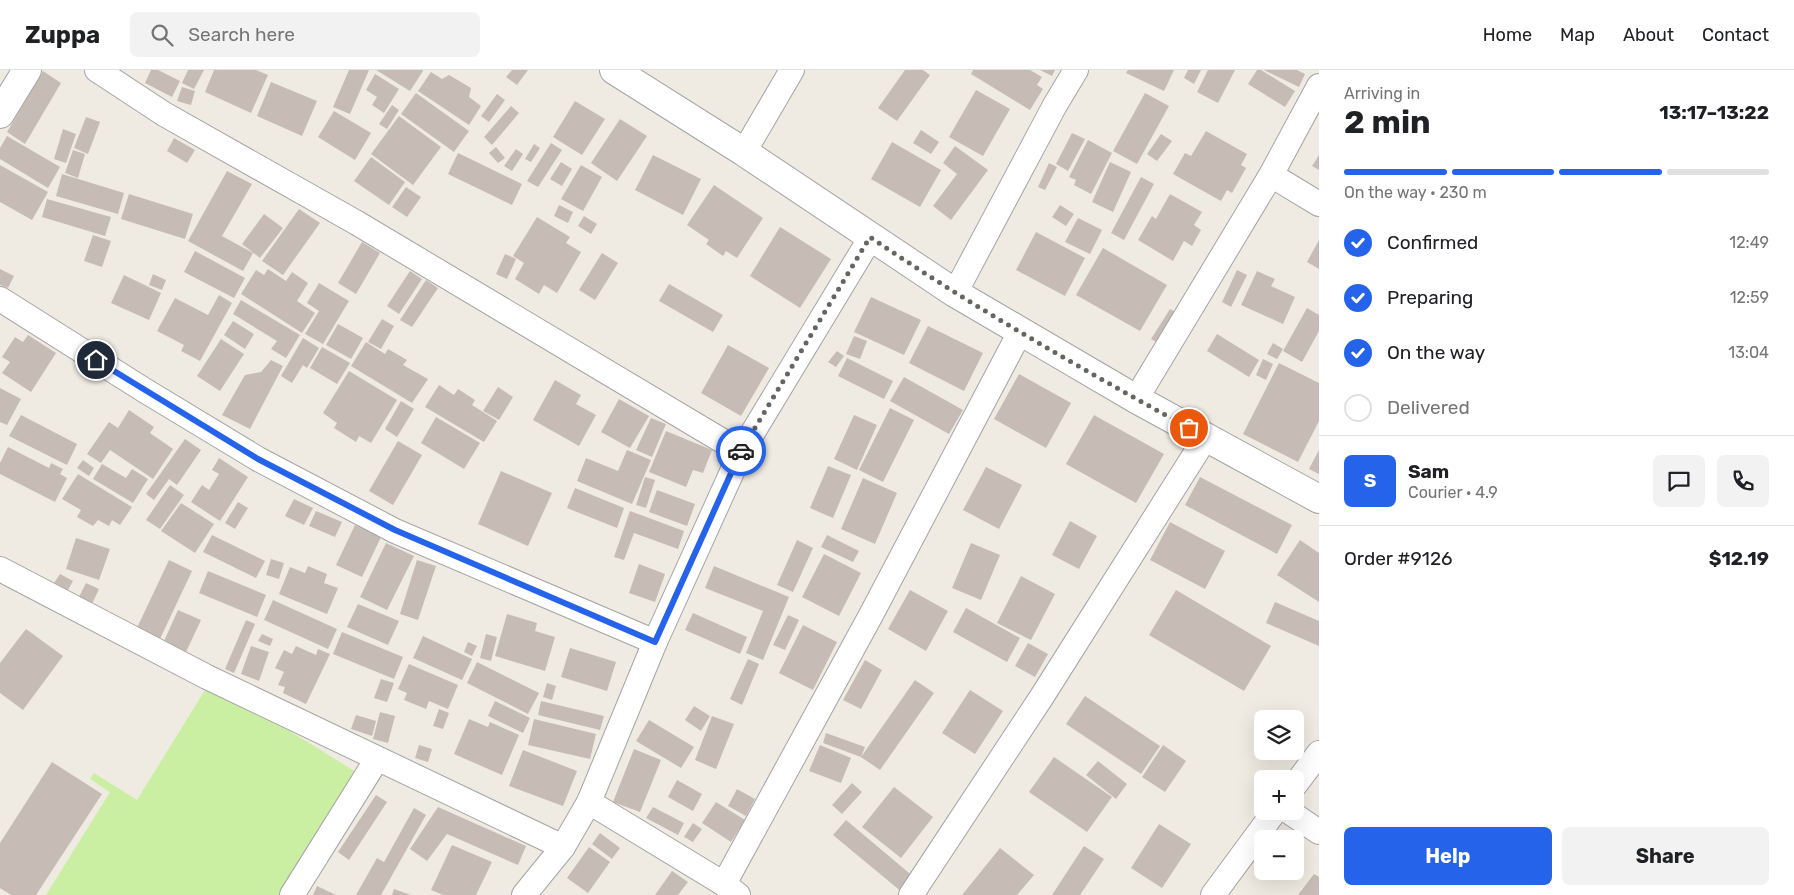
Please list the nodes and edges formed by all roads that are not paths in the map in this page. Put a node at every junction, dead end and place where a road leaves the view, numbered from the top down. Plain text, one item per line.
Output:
1 (27, 70) edge
2 (97, 70) edge
3 (614, 70) edge
4 (792, 70) edge
5 (1076, 70) edge
6 (1319, 86) edge
7 (0, 114) edge
8 (744, 152) junction
9 (1271, 175) junction
10 (1319, 204) edge
11 (870, 237) junction
12 (955, 293) junction
13 (0, 300) edge
14 (1020, 332) junction
15 (1136, 399) junction
16 (1206, 437) junction
17 (741, 452) junction
18 (1319, 499) edge
19 (0, 569) edge
20 (655, 642) junction
21 (1319, 753) edge
22 (377, 759) junction
23 (1304, 773) edge
24 (589, 802) junction
25 (1268, 820) edge
26 (1301, 820) edge
27 (1319, 832) edge
28 (563, 847) junction
29 (731, 890) edge
30 (292, 895) edge
31 (524, 895) edge
32 (911, 895) edge
33 (1213, 895) edge

1 - 7 street
2 - 17 street
3 - 8 street
4 - 8 street
5 - 12 street
6 - 9 street
8 - 11 street
9 - 10 street
9 - 15 street
11 - 12 street
11 - 17 street
12 - 14 street
13 - 20 street
14 - 15 street
14 - 29 street
15 - 16 street
16 - 18 street
16 - 32 street
17 - 20 street
19 - 22 street
20 - 24 street
21 - 23 street
22 - 28 street
22 - 30 street
24 - 28 street
24 - 29 street
25 - 33 street
26 - 27 street
28 - 31 street

